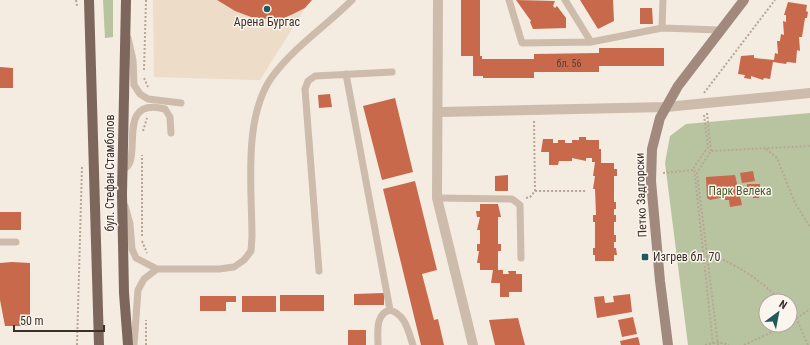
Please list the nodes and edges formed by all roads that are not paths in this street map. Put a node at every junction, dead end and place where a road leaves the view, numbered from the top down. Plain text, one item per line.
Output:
1 (89, 0) edge
2 (126, 0) edge
3 (352, 0) edge
4 (438, 0) edge
5 (509, 0) edge
6 (565, 0) edge
7 (662, 0) edge
8 (744, 0) edge
9 (125, 28) junction
10 (662, 28) junction
11 (719, 30) junction
12 (591, 42) junction
13 (392, 72) dead end
14 (346, 74) junction
15 (810, 93) edge
16 (181, 103) dead end
17 (666, 107) junction
18 (439, 112) junction
19 (171, 133) dead end
20 (122, 172) junction
21 (122, 194) junction
22 (437, 198) junction
23 (0, 242) edge
24 (16, 242) dead end
25 (521, 258) dead end
26 (154, 267) junction
27 (318, 271) dead end
28 (390, 310) junction
29 (99, 345) edge
30 (128, 345) edge
31 (134, 345) edge
32 (378, 345) edge
33 (412, 345) edge
34 (473, 345) edge
35 (668, 345) edge

1 - 29 main road, бул. Стефан Стамболов
2 - 9 main road, бул. Стефан Стамболов
3 - 26 lane
4 - 18 street
5 - 12 lane
6 - 12 lane
7 - 10 lane
8 - 11 street, Петко Задгорски
9 - 16 lane
9 - 20 main road, бул. Стефан Стамболов
10 - 11 lane
10 - 12 lane
11 - 17 street, Петко Задгорски
13 - 14 lane
14 - 27 lane
14 - 28 lane
15 - 17 street
17 - 18 street
17 - 35 street, Петко Задгорски
18 - 22 street
19 - 20 lane
20 - 21 main road, бул. Стефан Стамболов
21 - 26 lane
21 - 30 main road, бул. Стефан Стамболов
22 - 25 lane
22 - 34 street
23 - 24 lane
26 - 31 lane
28 - 32 lane
28 - 33 lane

